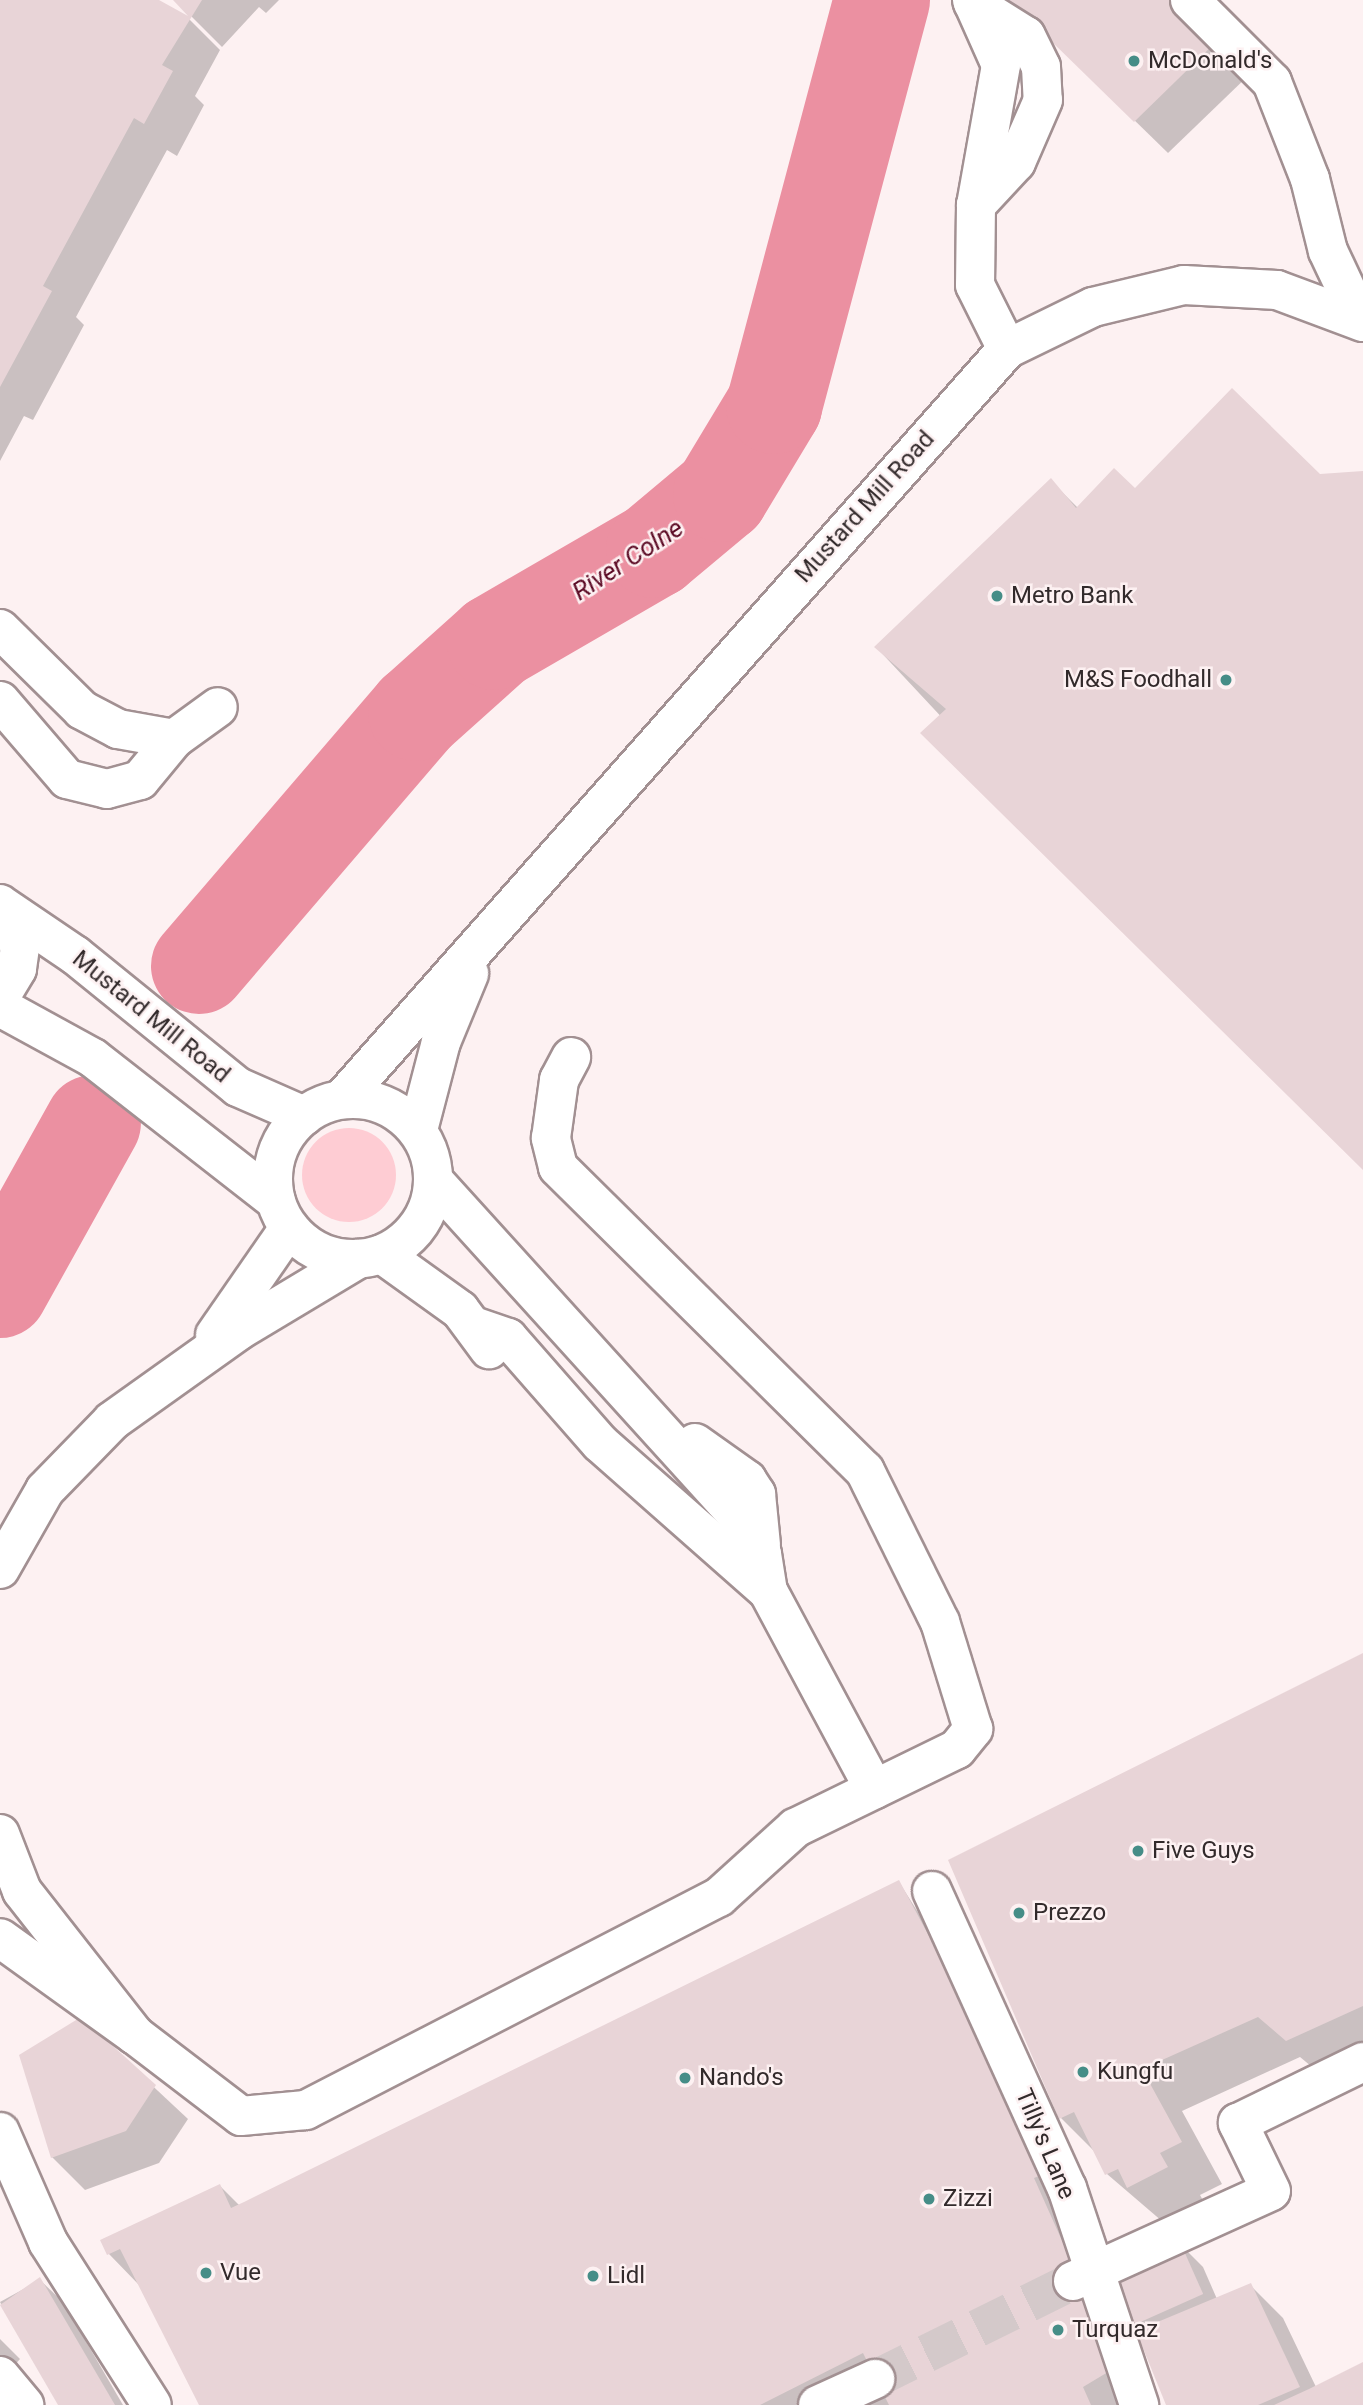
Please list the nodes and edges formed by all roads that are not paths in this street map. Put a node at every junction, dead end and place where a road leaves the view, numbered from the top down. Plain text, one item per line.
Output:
1 (1189, 0) edge
2 (973, 2) edge
3 (1362, 322) edge
4 (1007, 349) junction
5 (0, 629) edge
6 (0, 701) edge
7 (218, 707) dead end
8 (174, 739) junction
9 (2, 906) edge
10 (479, 950) junction
11 (0, 998) edge
12 (0, 1007) edge
13 (571, 1057) dead end
14 (343, 1098) junction
15 (304, 1116) junction
16 (418, 1130) junction
17 (434, 1181) junction
18 (283, 1214) junction
19 (370, 1257) junction
20 (192, 1364) junction
21 (0, 1569) edge
22 (768, 1591) junction
23 (874, 1788) junction
24 (0, 1834) edge
25 (932, 1891) dead end
26 (0, 1938) edge
27 (135, 2035) junction
28 (1363, 2062) edge
29 (0, 2132) edge
30 (1082, 2277) junction
31 (0, 2376) edge
32 (875, 2379) tunnel mouth
33 (24, 2405) edge
34 (152, 2405) edge
35 (818, 2405) edge
36 (1139, 2405) edge

1 - 3 street
2 - 4 street
3 - 4 street, Mustard Mill Road
4 - 10 street, Mustard Mill Road
5 - 8 street
6 - 8 street
7 - 8 street
9 - 11 street
9 - 15 street, Mustard Mill Road
10 - 14 street, Mustard Mill Road
10 - 16 street, Mustard Mill Road
12 - 18 street
13 - 23 street
14 - 15 street
14 - 16 street
15 - 18 street
16 - 17 street
17 - 19 street
17 - 22 street
18 - 19 street
18 - 20 street
19 - 20 street
19 - 22 street
20 - 21 street
22 - 23 street
23 - 27 street
24 - 27 street
25 - 30 street, Tilly's Lane
26 - 27 street
28 - 30 street
29 - 34 street
30 - 36 street, Tilly's Lane
31 - 33 street
32 - 35 street

